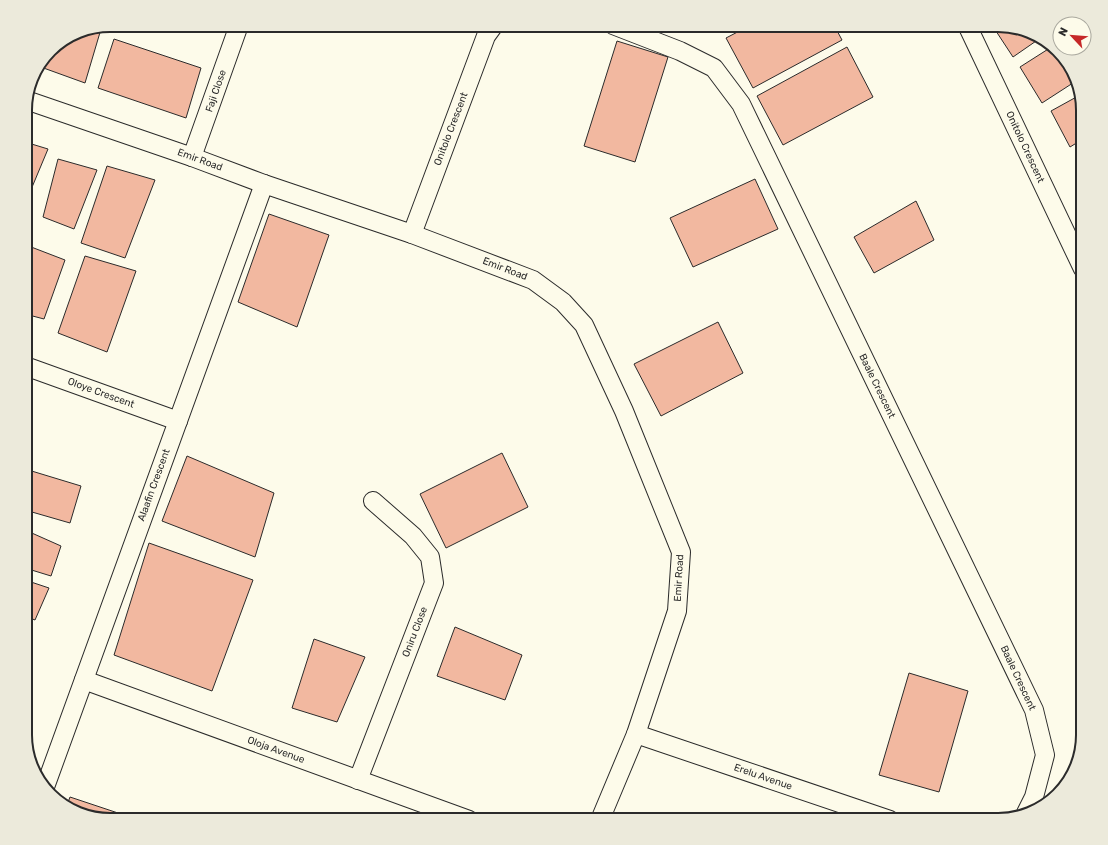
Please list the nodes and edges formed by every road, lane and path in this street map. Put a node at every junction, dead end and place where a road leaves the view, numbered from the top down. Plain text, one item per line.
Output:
1 (237, 32) edge
2 (489, 32) edge
3 (631, 32) edge
4 (970, 32) edge
5 (33, 102) edge
6 (192, 157) junction
7 (264, 184) junction
8 (412, 234) junction
9 (1076, 245) edge
10 (32, 369) edge
11 (178, 421) junction
12 (373, 501) dead end
13 (84, 680) junction
14 (636, 734) junction
15 (358, 780) junction
16 (47, 781) edge
17 (1029, 806) edge
18 (450, 813) edge
19 (603, 813) edge
20 (853, 813) edge

1 - 6 street, Faji Close
2 - 8 street, Onitolo Crescent
3 - 17 street, Baale Crescent
4 - 9 street, Onitolo Crescent
5 - 6 street, Emir Road
6 - 7 street, Emir Road
7 - 8 street, Emir Road
7 - 11 street, Alaafin Crescent
8 - 14 street, Emir Road
10 - 11 street, Oloye Crescent
11 - 13 street, Alaafin Crescent
12 - 15 street, Oniru Close
13 - 15 street, Oloja Avenue
13 - 16 street, Alaafin Crescent
14 - 19 street, Emir Road
14 - 20 street, Erelu Avenue
15 - 18 street, Oloja Avenue

